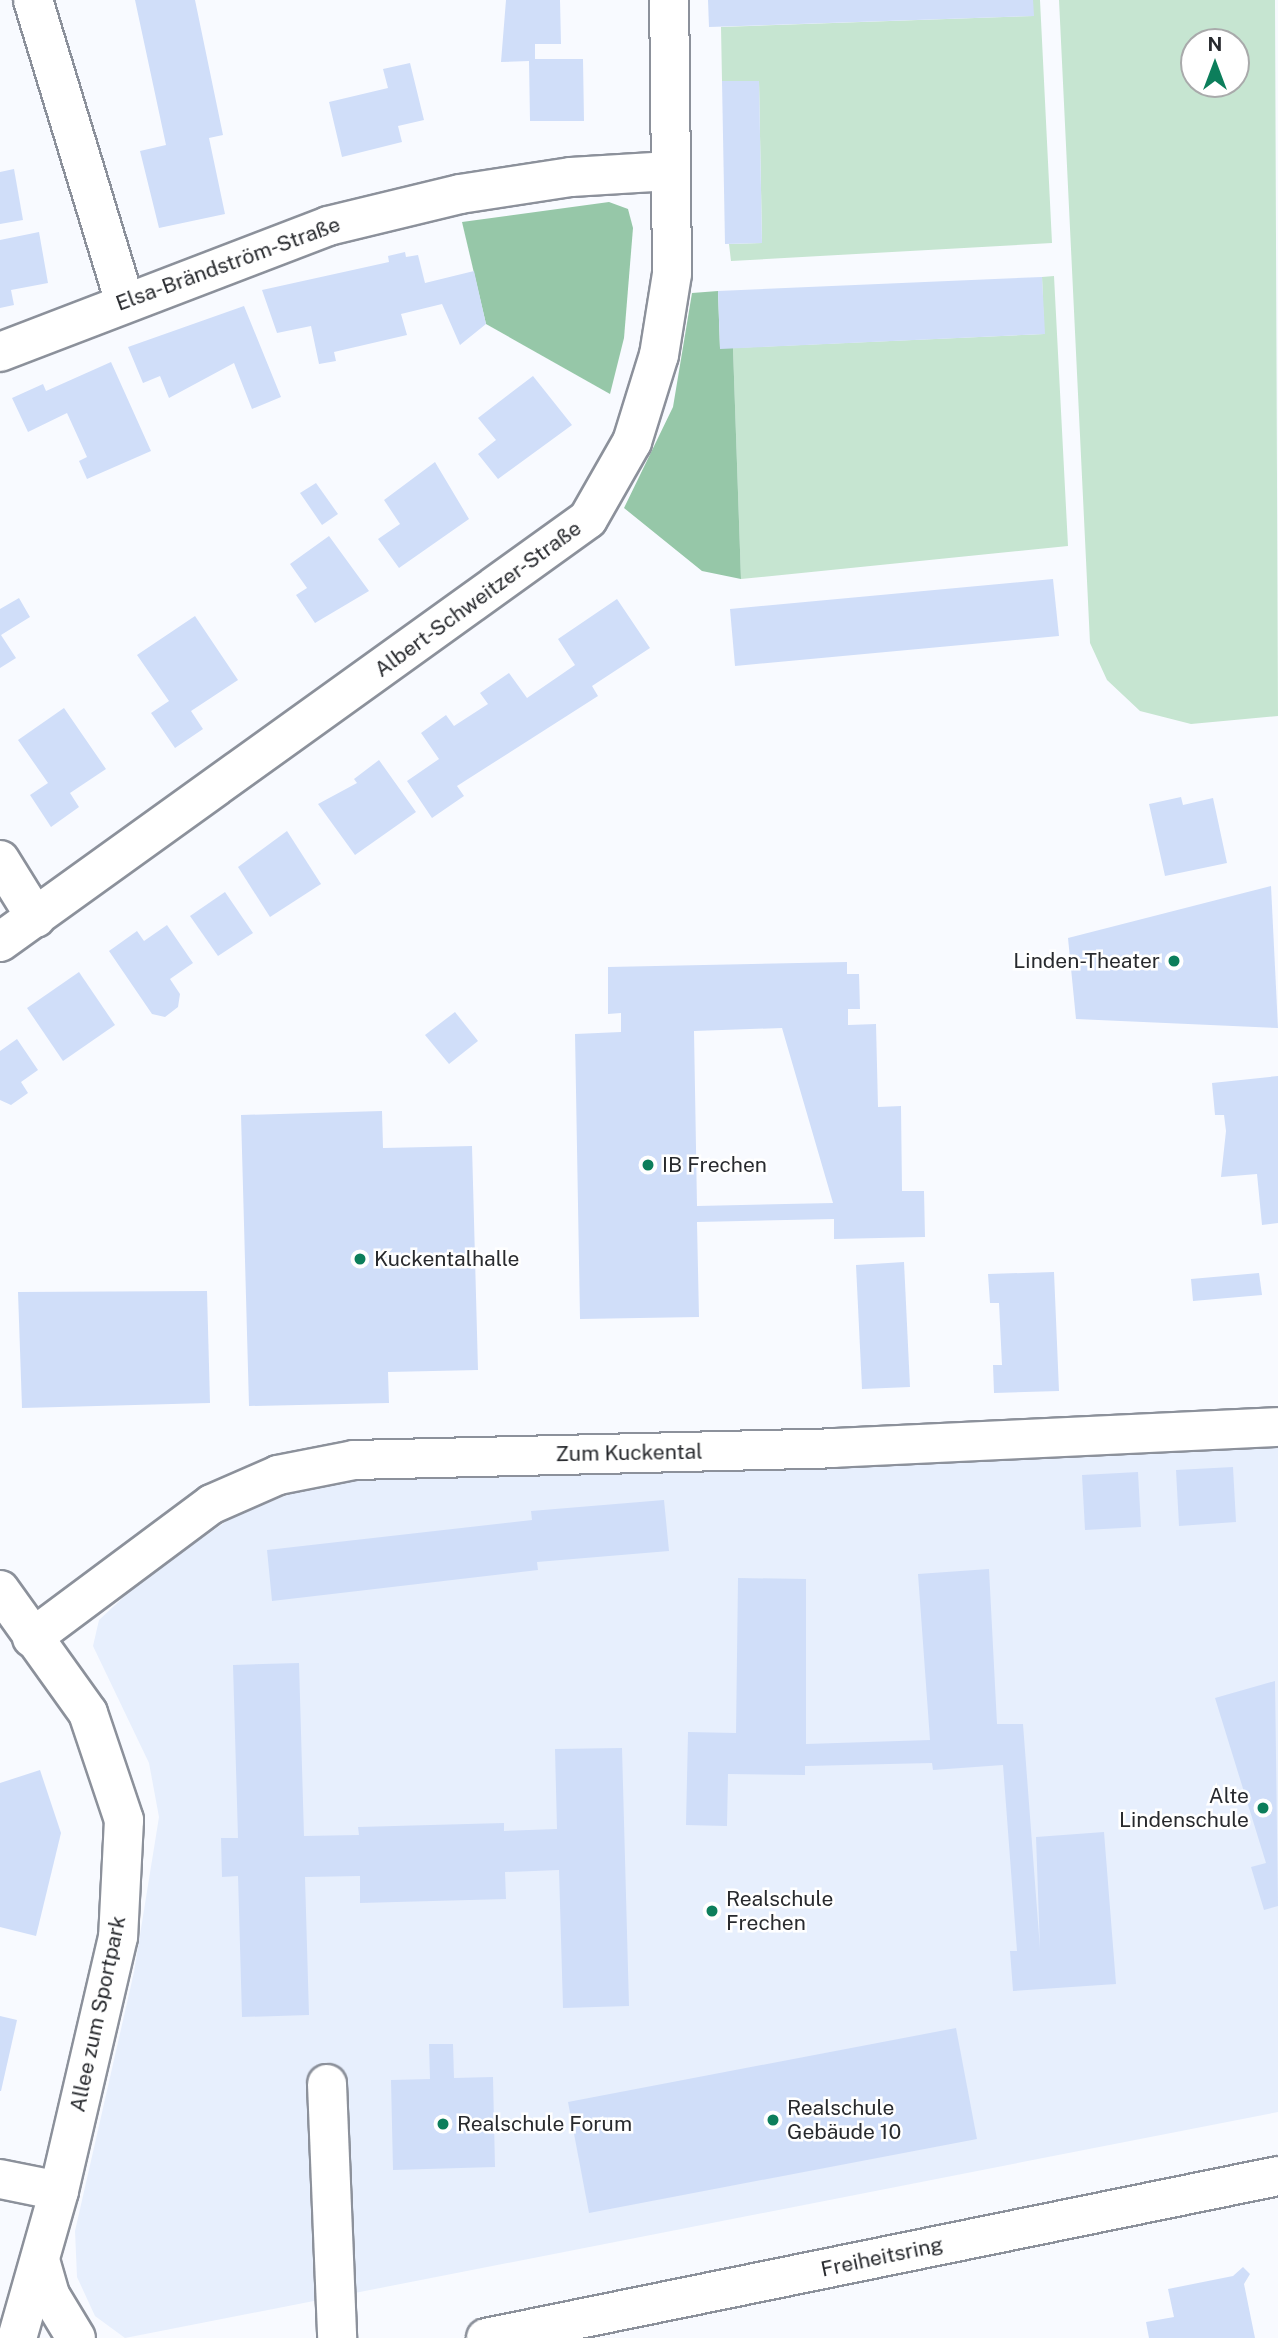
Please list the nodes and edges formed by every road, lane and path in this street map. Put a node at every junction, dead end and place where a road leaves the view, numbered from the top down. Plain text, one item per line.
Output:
1 (33, 0) edge
2 (669, 0) edge
3 (670, 172) junction
4 (124, 300) junction
5 (0, 352) edge
6 (0, 860) edge
7 (36, 918) junction
8 (0, 942) edge
9 (1278, 1427) edge
10 (0, 1590) edge
11 (32, 1638) junction
12 (327, 2084) dead end
13 (1278, 2176) edge
14 (0, 2179) edge
15 (60, 2192) junction
16 (40, 2260) junction
17 (17, 2338) edge
18 (76, 2338) edge
19 (337, 2338) edge
20 (486, 2338) edge

1 - 4 street
2 - 3 street, Albert-Schweitzer-Straße
3 - 4 street, Elsa-Brändström-Straße
3 - 7 street, Albert-Schweitzer-Straße
4 - 5 street, Elsa-Brändström-Straße
6 - 7 street
7 - 8 street, Albert-Schweitzer-Straße
9 - 11 street, Zum Kuckental
10 - 11 street, Allee zum Sportpark
11 - 15 street, Allee zum Sportpark
12 - 19 street
13 - 20 street, Freiheitsring
14 - 15 street
15 - 16 street, Allee zum Sportpark
16 - 17 street, Allee zum Sportpark
16 - 18 street

